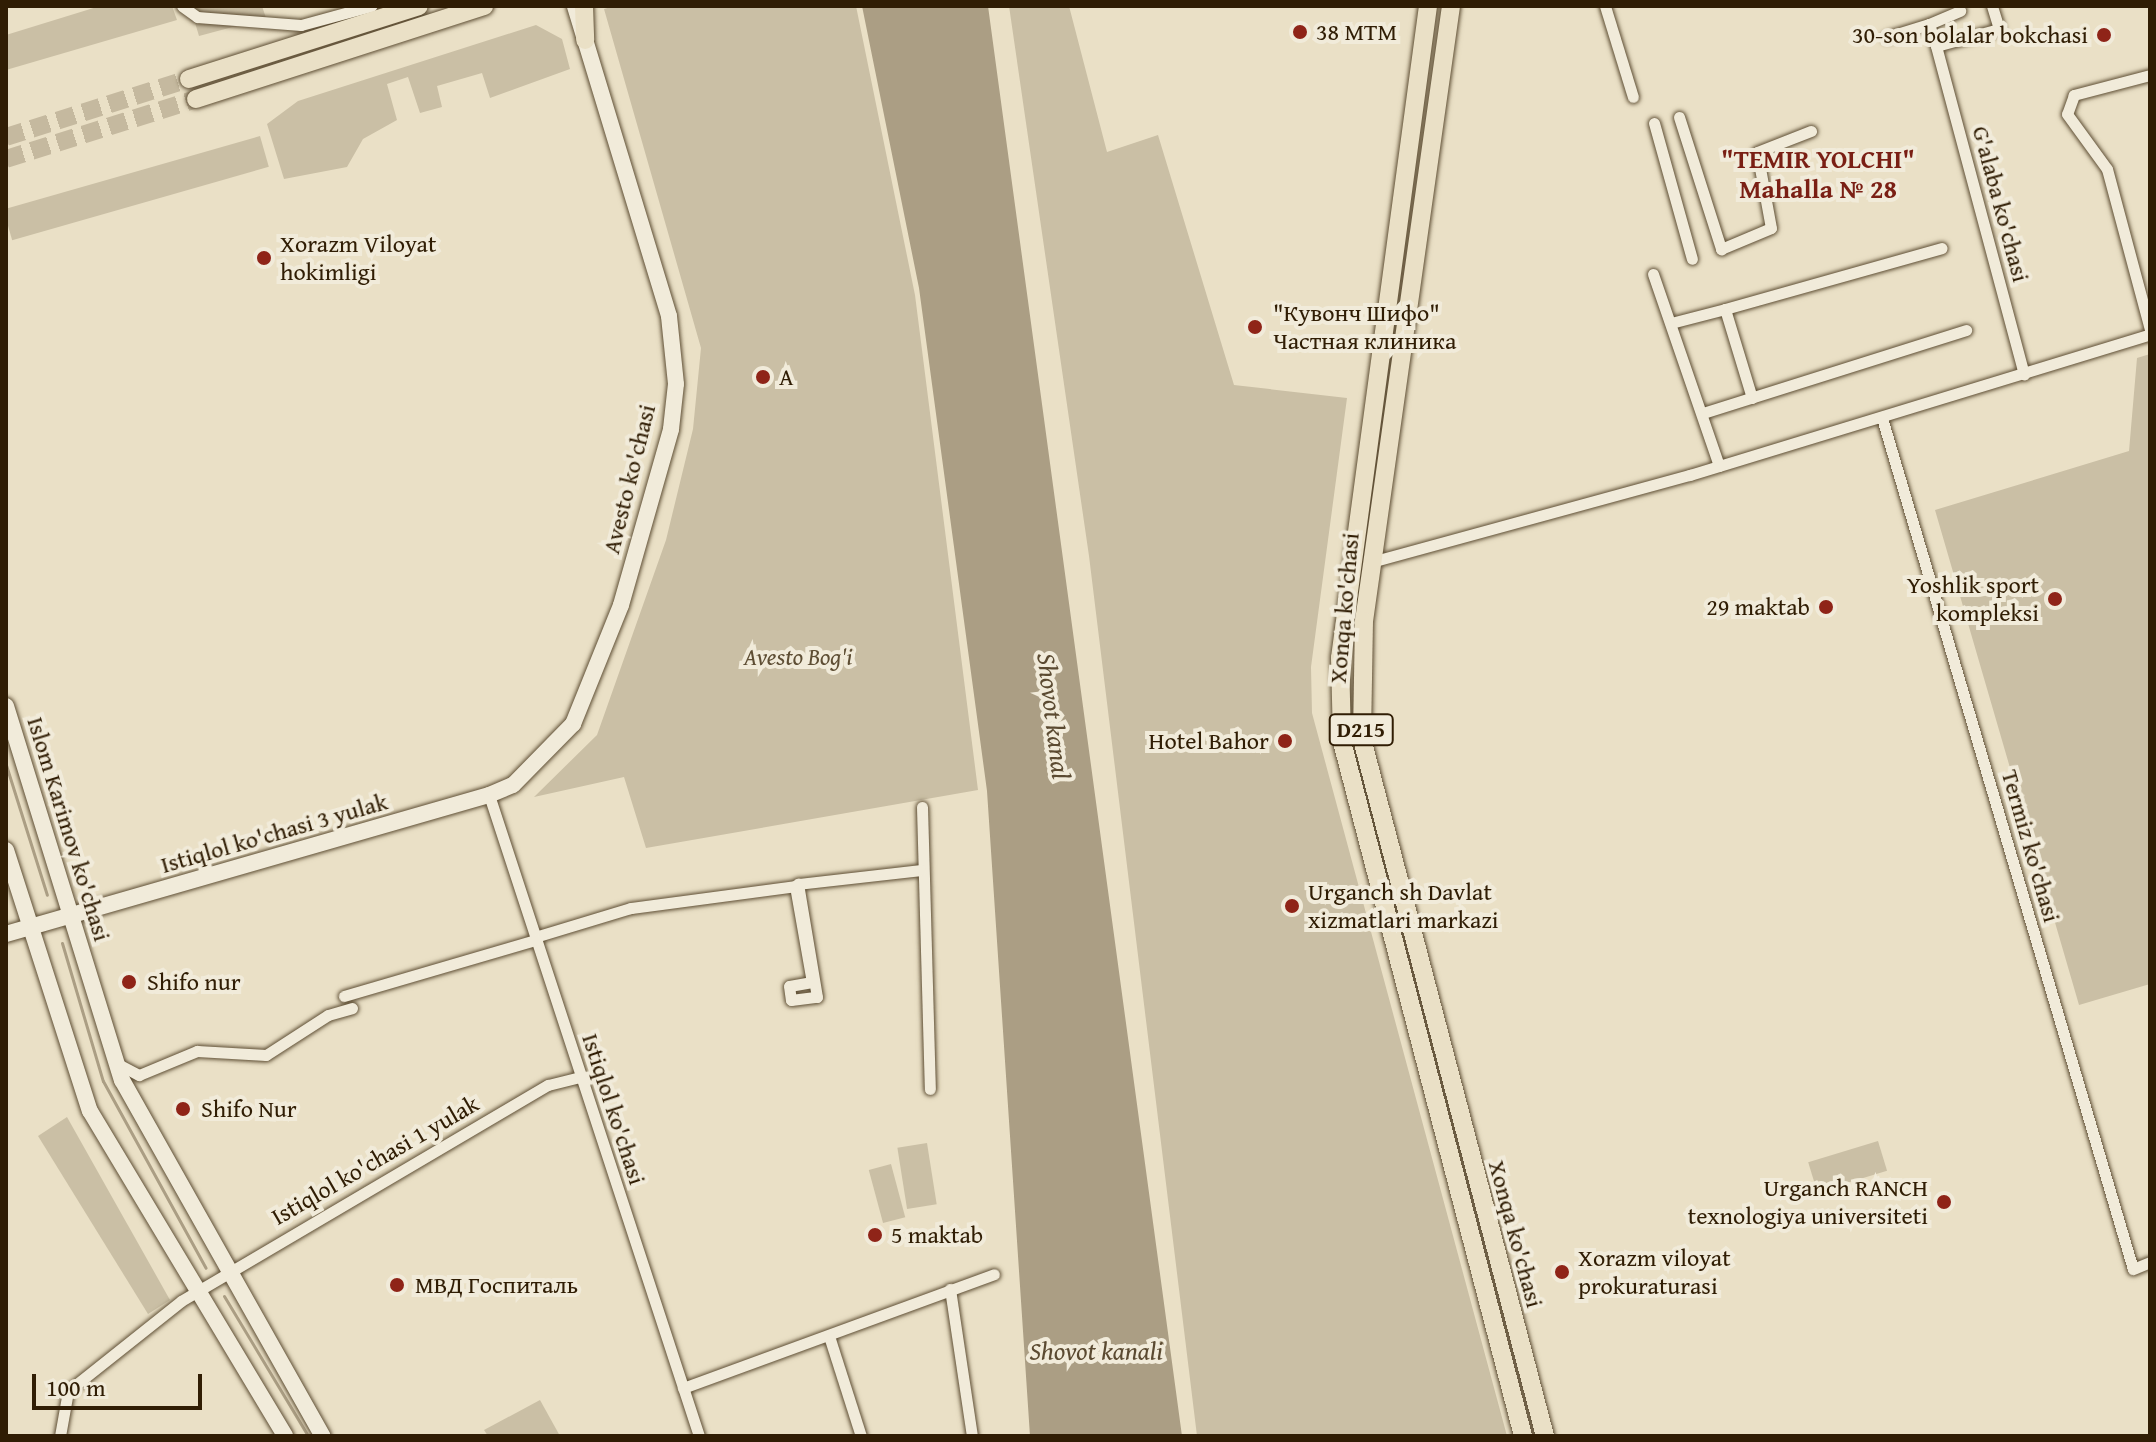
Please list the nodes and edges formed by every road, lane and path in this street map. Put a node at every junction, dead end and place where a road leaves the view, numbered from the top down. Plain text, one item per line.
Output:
1 (182, 6) edge
2 (371, 6) edge
3 (419, 6) edge
4 (484, 6) edge
5 (575, 6) edge
6 (584, 6) edge
7 (1428, 6) edge
8 (1451, 6) edge
9 (1605, 6) edge
10 (1992, 6) edge
11 (1960, 11) dead end
12 (1929, 24) junction
13 (1887, 37) dead end
14 (585, 40) junction
15 (1936, 46) junction
16 (2150, 75) edge
17 (189, 79) tunnel mouth
18 (1633, 97) dead end
19 (196, 99) tunnel mouth
20 (1679, 117) dead end
21 (1654, 123) dead end
22 (1811, 131) dead end
23 (1942, 248) dead end
24 (1692, 259) dead end
25 (1653, 274) dead end
26 (1725, 309) junction
27 (1671, 323) junction
28 (1966, 330) dead end
29 (2150, 332) edge
30 (1390, 354) junction
31 (2024, 374) junction
32 (1752, 398) junction
33 (1703, 413) junction
34 (1882, 418) junction
35 (1719, 466) junction
36 (1371, 562) junction
37 (6, 706) edge
38 (489, 795) junction
39 (922, 807) dead end
40 (6, 850) edge
41 (920, 870) junction
42 (72, 916) junction
43 (31, 927) junction
44 (6, 934) edge
45 (535, 938) junction
46 (344, 996) dead end
47 (1417, 1001) junction
48 (352, 1008) dead end
49 (116, 1063) junction
50 (580, 1077) junction
51 (930, 1089) dead end
52 (2150, 1262) edge
53 (226, 1274) junction
54 (994, 1274) dead end
55 (950, 1289) junction
56 (197, 1291) junction
57 (829, 1336) junction
58 (683, 1388) junction
59 (1535, 1398) junction
60 (1515, 1405) junction
61 (60, 1436) edge
62 (285, 1436) edge
63 (323, 1436) edge
64 (699, 1436) edge
65 (861, 1436) edge
66 (972, 1436) edge
67 (1523, 1436) edge
68 (1545, 1436) edge

1 - 2 street
3 - 17 main road
4 - 19 main road
5 - 14 main road, Avesto ko'chasi
6 - 14 main road
7 - 30 main road, Xonqa ko'chasi / D215
8 - 30 main road, Xonqa ko'chasi / D215
9 - 18 street
10 - 15 street
11 - 12 street
12 - 13 street
12 - 15 street, G'alaba ko'chasi
14 - 38 main road, Avesto ko'chasi
15 - 31 street, G'alaba ko'chasi
16 - 29 street
20 - 22 street
21 - 24 street
23 - 26 street
25 - 27 street
26 - 27 street
26 - 32 street
27 - 33 street
28 - 32 street
29 - 31 street
30 - 36 main road, Xonqa ko'chasi / D215
30 - 47 main road, Xonqa ko'chasi / D215
31 - 34 street
32 - 33 street
33 - 35 street
34 - 35 street
34 - 52 street, Termiz ko'chasi
35 - 36 street
36 - 47 main road, Xonqa ko'chasi / D215
37 - 42 main road, Islom Karimov ko'chasi
38 - 42 main road, Istiqlol ko'chasi 3 yulak
38 - 45 street, Istiqlol ko'chasi
39 - 41 street
40 - 43 main road
41 - 45 street
41 - 51 street
42 - 43 main road, Istiqlol ko'chasi 3 yulak
42 - 49 main road, Islom Karimov ko'chasi
43 - 44 main road, Istiqlol ko'chasi 3 yulak
43 - 56 main road
45 - 46 street
45 - 50 street, Istiqlol ko'chasi
47 - 59 main road, Xonqa ko'chasi / D215
47 - 60 main road, Xonqa ko'chasi / D215
48 - 49 street
49 - 53 main road, Islom Karimov ko'chasi
50 - 53 street, Istiqlol ko'chasi 1 yulak
50 - 58 street, Istiqlol ko'chasi
53 - 56 street, Istiqlol ko'chasi 1 yulak
53 - 63 main road, Islom Karimov ko'chasi
54 - 55 street
55 - 57 street
55 - 66 street
56 - 61 street, Istiqlol ko'chasi 1 yulak
56 - 62 main road
57 - 58 street
57 - 65 street
58 - 64 street, Istiqlol ko'chasi
59 - 60 main road
59 - 68 main road, Xonqa ko'chasi / D215
60 - 67 main road, Xonqa ko'chasi / D215

